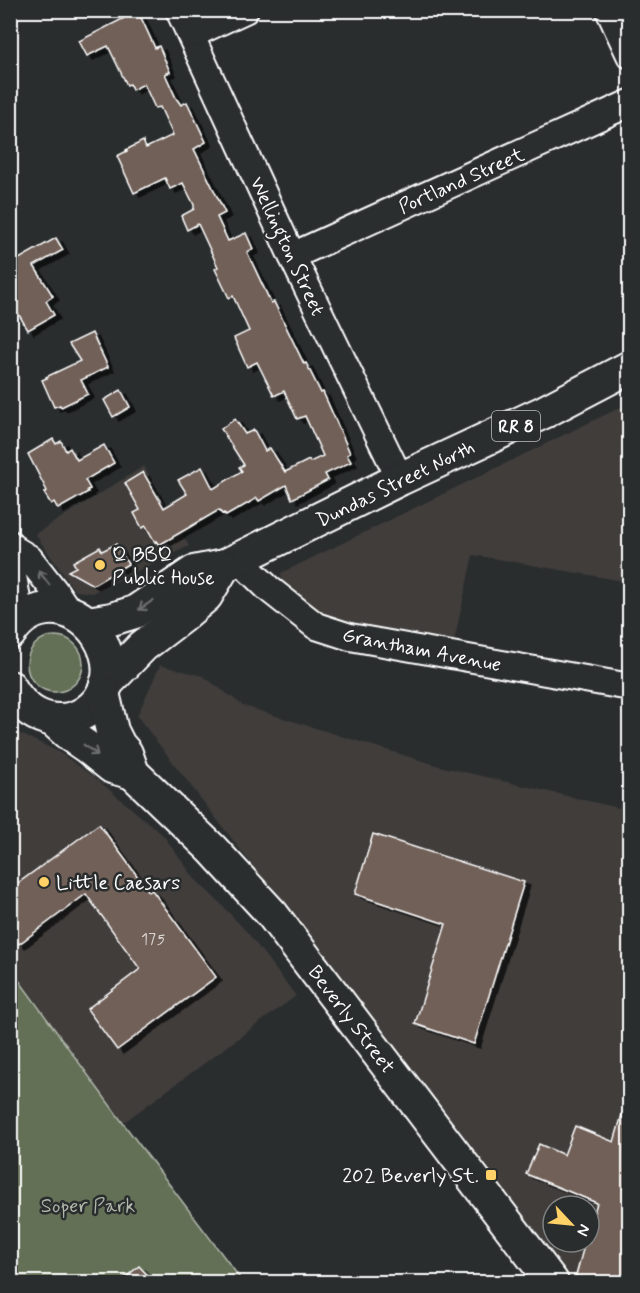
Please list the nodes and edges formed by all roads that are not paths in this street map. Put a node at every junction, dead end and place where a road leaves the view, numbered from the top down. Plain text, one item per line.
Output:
1 (178, 10) edge
2 (245, 10) edge
3 (609, 10) edge
4 (190, 35) junction
5 (630, 55) edge
6 (630, 103) edge
7 (292, 256) junction
8 (630, 367) edge
9 (400, 479) junction
10 (11, 556) edge
11 (231, 563) junction
12 (78, 618) junction
13 (16, 627) edge
14 (630, 687) edge
15 (105, 689) junction
16 (15, 699) edge
17 (53, 720) junction
18 (133, 773) junction
19 (552, 1282) edge

1 - 4 street, Wellington Street
2 - 4 street
3 - 5 street
4 - 7 street, Wellington Street
6 - 7 street, Portland Street
7 - 9 street, Wellington Street
8 - 9 main road, Dundas Street North / RR 8
9 - 11 main road, Dundas Street North / RR 8
12 -> 10 street
10 - 13 street
11 -> 12 main road, Dundas Street North / RR 8
11 - 14 street, Grantham Avenue
11 - 15 main road
12 - 13 main road, Dundas Street North
12 - 15 main road, Beverly Street
15 - 17 main road
15 - 18 main road, Beverly Street
16 - 17 main road, Beverly Street
17 -> 18 main road, Beverly Street
18 - 19 main road, Beverly Street

